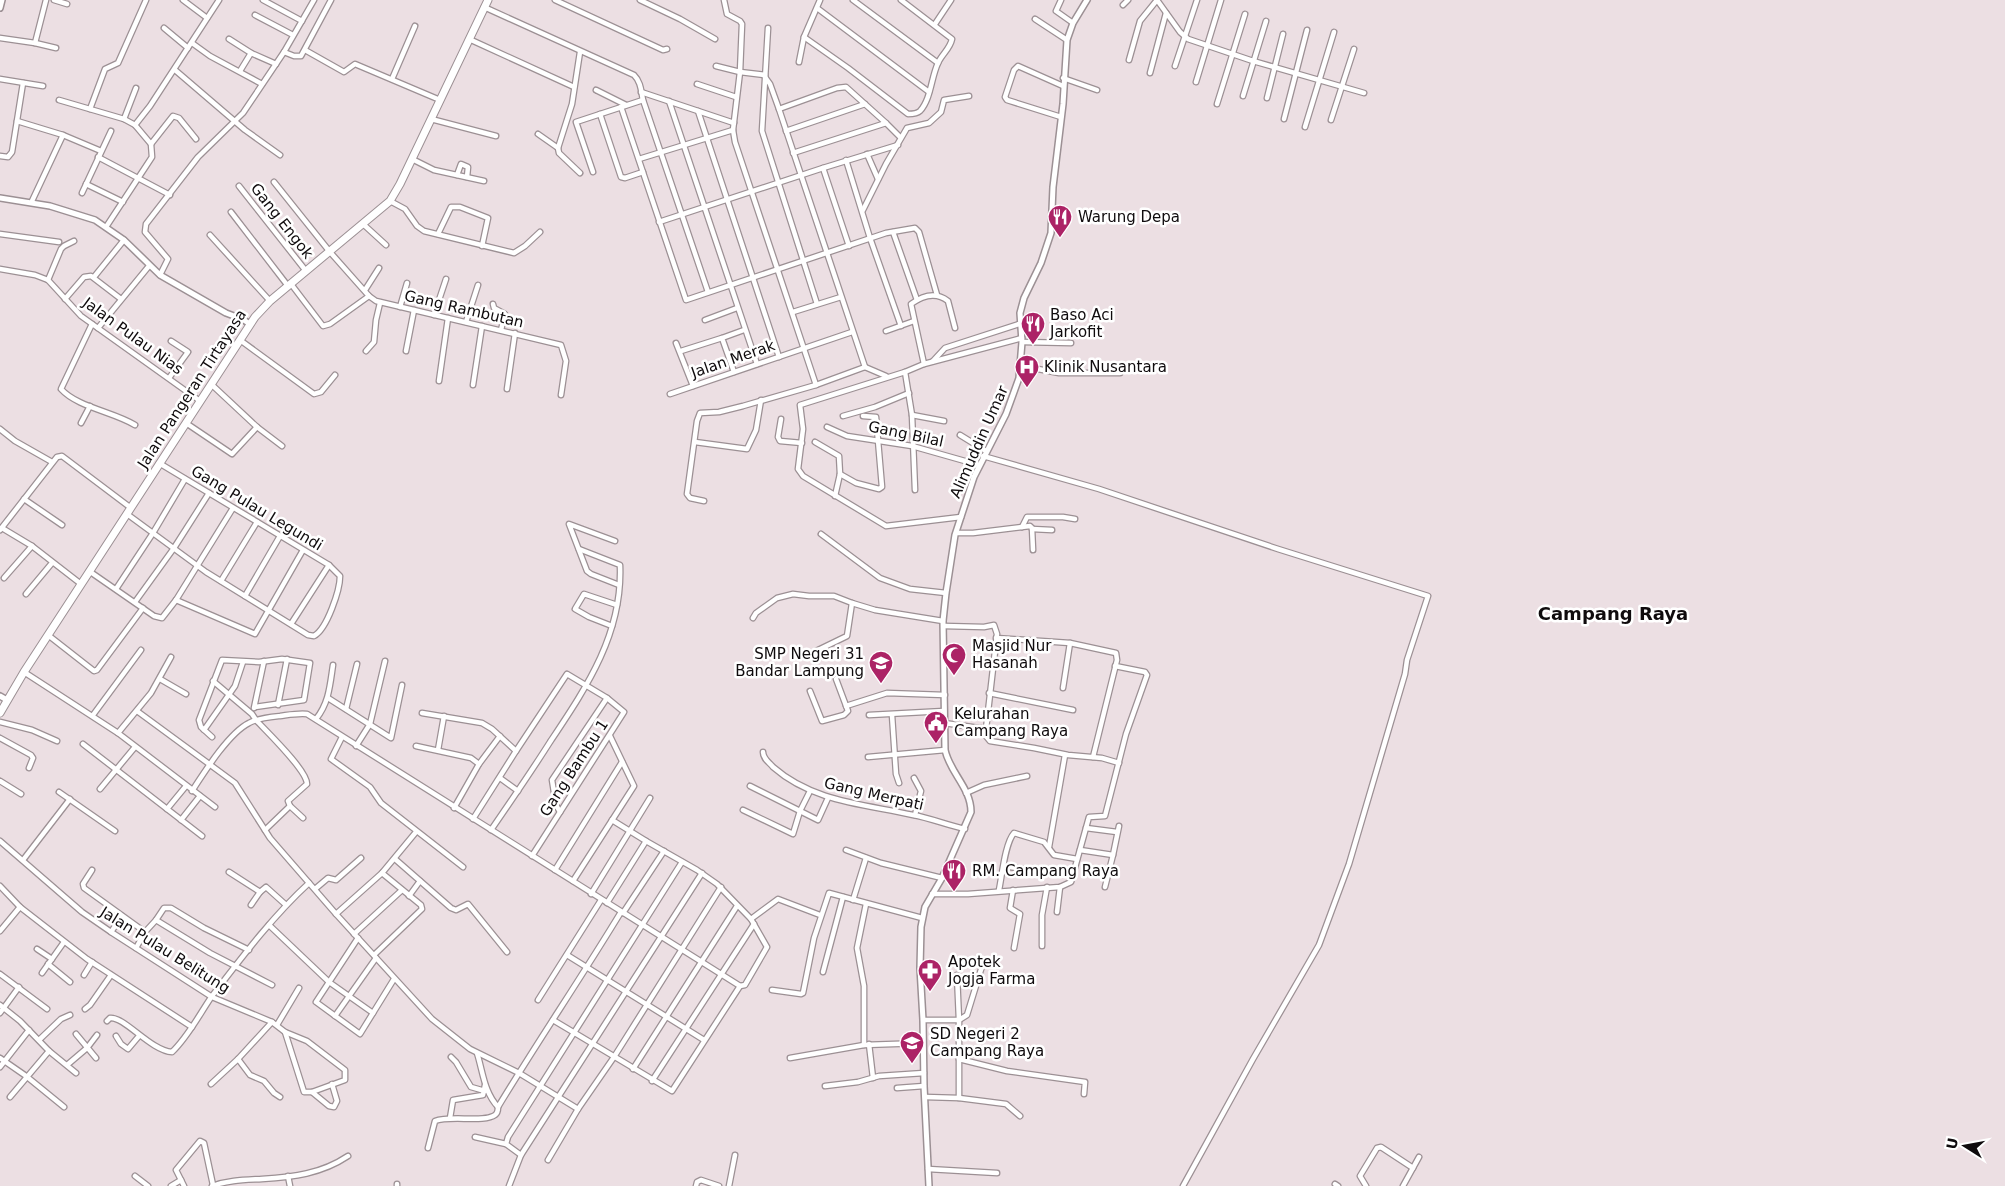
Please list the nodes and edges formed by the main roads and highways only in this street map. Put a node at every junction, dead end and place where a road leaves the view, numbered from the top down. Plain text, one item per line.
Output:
1 (486, 4) edge
2 (0, 713) edge

1 - 2 main road, Jalan Pangeran Tirtayasa

